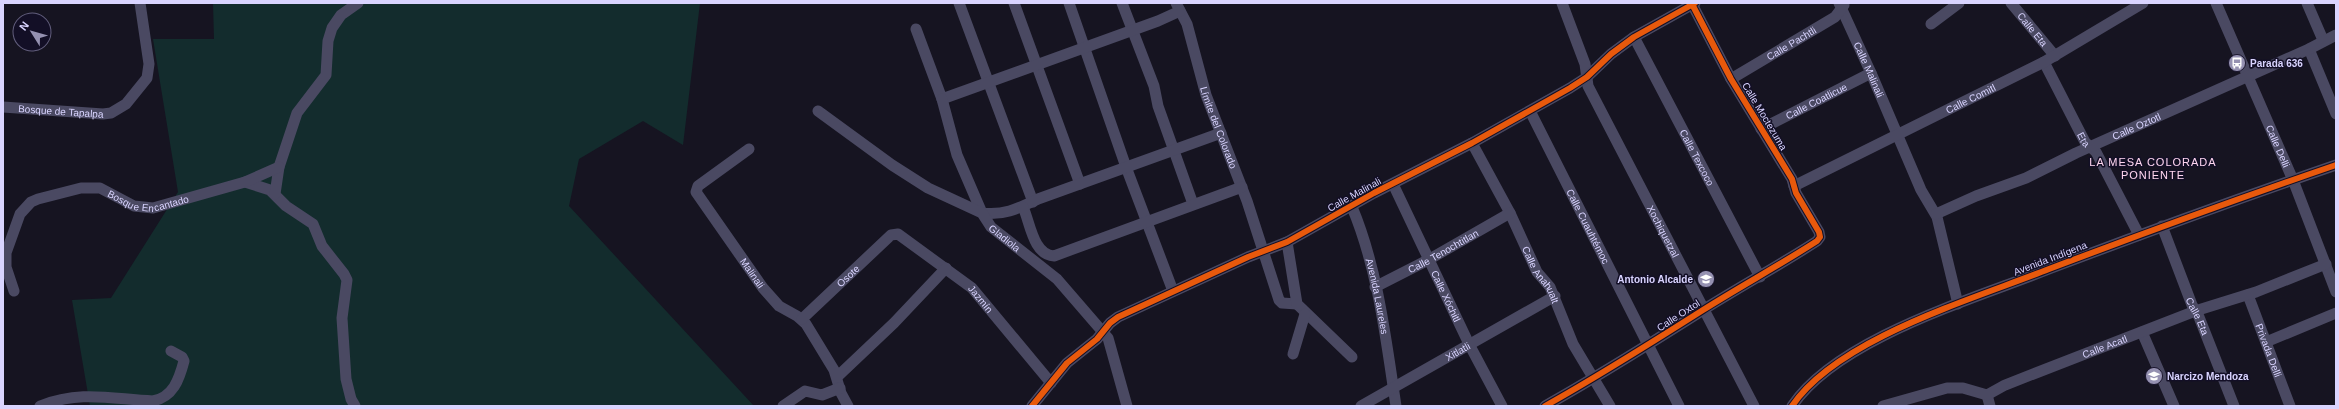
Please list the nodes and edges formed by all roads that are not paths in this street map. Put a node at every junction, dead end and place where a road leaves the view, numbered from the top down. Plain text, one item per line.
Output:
1 (140, 3) edge
2 (358, 3) edge
3 (959, 3) edge
4 (1014, 3) edge
5 (1070, 3) edge
6 (1122, 3) edge
7 (1562, 3) edge
8 (1959, 3) edge
9 (2011, 3) edge
10 (2142, 3) edge
11 (2216, 3) edge
12 (2307, 3) edge
13 (1693, 4) edge
14 (1842, 5) edge
15 (1178, 7) edge
16 (1931, 24) dead end
17 (916, 29) dead end
18 (1132, 30) junction
19 (2336, 35) edge
20 (1634, 37) junction
21 (2324, 40) junction
22 (1085, 47) junction
23 (2310, 49) junction
24 (2055, 56) junction
25 (2044, 62) junction
26 (1036, 64) junction
27 (1871, 73) junction
28 (2247, 76) junction
29 (1587, 77) junction
30 (1731, 79) junction
31 (988, 82) junction
32 (942, 99) junction
33 (3, 108) edge
34 (818, 111) dead end
35 (1530, 111) junction
36 (2336, 114) edge
37 (1761, 129) junction
38 (1221, 133) junction
39 (1897, 136) junction
40 (1472, 143) junction
41 (2090, 148) junction
42 (749, 150) dead end
43 (1174, 150) junction
44 (2336, 165) edge
45 (279, 167) junction
46 (1126, 167) junction
47 (2293, 180) junction
48 (245, 182) junction
49 (1080, 184) junction
50 (1393, 184) junction
51 (1794, 186) junction
52 (1242, 187) junction
53 (275, 194) junction
54 (1028, 204) junction
55 (1194, 204) junction
56 (1352, 207) junction
57 (982, 213) junction
58 (1510, 213) junction
59 (1936, 214) junction
60 (1148, 222) junction
61 (2162, 226) junction
62 (895, 234) joint
63 (2139, 235) junction
64 (1820, 237) joint
65 (1287, 242) junction
66 (1263, 251) junction
67 (1050, 256) junction
68 (1428, 260) junction
69 (2326, 264) junction
70 (946, 268) junction
71 (1042, 268) junction
72 (1760, 277) junction
73 (1376, 287) junction
74 (14, 291) dead end
75 (1173, 291) junction
76 (2336, 292) edge
77 (2248, 295) junction
78 (1555, 296) junction
79 (1297, 304) junction
80 (1958, 304) junction
81 (1704, 310) junction
82 (2195, 311) junction
83 (1305, 314) junction
84 (2336, 314) edge
85 (802, 319) junction
86 (1103, 331) junction
87 (2142, 332) junction
88 (2266, 342) junction
89 (1469, 344) junction
90 (1649, 346) junction
91 (171, 351) dead end
92 (1294, 354) dead end
93 (1352, 357) dead end
94 (1594, 378) junction
95 (838, 382) junction
96 (1050, 383) junction
97 (1394, 388) junction
98 (1988, 401) edge
99 (40, 406) edge
100 (356, 406) edge
101 (783, 406) edge
102 (848, 406) edge
103 (1032, 406) edge
104 (1127, 406) edge
105 (1360, 406) edge
106 (1396, 406) edge
107 (1502, 406) edge
108 (1545, 406) edge
109 (1610, 406) edge
110 (1679, 406) edge
111 (1754, 406) edge
112 (1792, 406) edge
113 (1882, 406) edge
114 (2174, 406) edge
115 (2234, 406) edge
116 (2290, 406) edge

1 - 33 street, Bosque de Tapalpa
2 - 45 street
3 - 31 street
4 - 26 street
5 - 22 street
6 - 18 street
7 - 29 street, Xochiquetzal
8 - 16 street
9 - 24 street, Calle Eta
10 - 24 street, Calle Comitl
11 - 28 street, Calle Delli
12 - 21 street
13 - 20 street, Calle Malinali
13 - 30 street, Calle Moctezuma
14 - 27 street, Calle Malinali
14 - 30 street, Calle Pachtli
15 - 18 street
15 - 38 street, Límite del Colorado
17 - 32 street, Gladiola
18 - 22 street
18 - 43 street
19 - 21 street, Calle Oztotl
20 - 29 street, Calle Malinali
20 - 72 street, Calle Texcoco
21 - 23 street, Calle Oztotl
22 - 26 street
22 - 46 street
23 - 28 street, Calle Oztotl
23 - 36 street
24 - 25 street, Calle Comitl
25 - 39 street, Calle Comitl
25 - 41 street, Eta
26 - 31 street
26 - 49 street
27 - 37 street, Calle Coatlicue
27 - 39 street, Calle Malinali
28 - 41 street, Calle Oztotl
28 - 47 street, Calle Delli
29 - 35 street, Calle Malinali
29 - 81 street, Xochiquetzal
30 - 37 street, Calle Moctezuma
31 - 32 street
31 - 54 street
32 - 57 street, Gladiola
34 - 57 street
35 - 40 street, Calle Malinali
35 - 90 street, Calle Cuauhtémoc
37 - 51 street, Calle Moctezuma
38 - 43 street
38 - 52 street, Límite del Colorado
39 - 51 street, Calle Comitl
39 - 59 street, Calle Malinali
40 - 50 street, Calle Malinali
40 - 58 street, Calle Anahualt
41 - 59 street, Calle Oztotl
41 - 63 street, Eta
42 - 85 street, Malinali
43 - 46 street
43 - 55 street
44 - 47 street, Avenida Indígena
45 - 48 street, Bosque Encantado
45 - 53 street
46 - 49 street
46 - 60 street
47 - 61 street, Avenida Indígena
47 - 69 street, Calle Delli
48 - 53 street
48 - 74 street, Bosque Encantado
49 - 54 street
50 - 56 street, Calle Malinali
50 - 68 street, Calle Xóchitl
51 - 64 street, Calle Moctezuma
52 - 55 street
52 - 66 street, Límite del Colorado
53 - 100 street
54 - 57 street
54 - 67 street
55 - 60 street
56 - 65 street, Calle Malinali
56 - 73 street, Avenida Laureles
57 - 71 street, Gladiola
58 - 68 street, Calle Tenochtitlan
58 - 78 street, Calle Anahualt
59 - 80 street
60 - 67 street
60 - 75 street
61 - 63 street, Avenida Indígena
61 - 82 street, Calle Eta
62 - 70 street, Jazmín
62 - 85 street, Osote
63 - 80 street, Avenida Indígena
64 - 72 street, Calle Oxtol
65 - 66 street, Calle Malinali
65 - 79 street
66 - 75 street, Calle Malinali
66 - 79 street, Límite del Colorado
67 - 71 street
68 - 73 street, Calle Tenochtitlan
68 - 89 street, Calle Xóchitl
69 - 76 street, Calle Delli
69 - 77 street, Calle Acatl
70 - 95 street
70 - 96 street, Jazmín
71 - 86 street, Gladiola
72 - 81 street, Calle Oxtol
73 - 97 street, Avenida Laureles
75 - 86 street, Calle Malinali
77 - 82 street, Calle Acatl
77 - 88 street, Privada Delli
78 - 89 street, Xitlatli
78 - 94 street, Calle Anahualt
79 - 83 street
80 - 112 street, Avenida Indígena
81 - 90 street, Calle Oxtol
81 - 111 street, Xochiquetzal
82 - 87 street, Calle Acatl
82 - 115 street, Calle Eta
83 - 92 street
83 - 93 street
84 - 88 street
85 - 95 street, Malinali
86 - 96 street, Calle Malinali
86 - 104 street, Gladiola
87 - 98 street, Calle Acatl
87 - 114 street
88 - 116 street, Privada Delli
89 - 97 street, Xitlatli
89 - 107 street, Calle Xóchitl
90 - 94 street, Calle Oxtol
90 - 110 street, Calle Cuauhtémoc
91 - 99 street
94 - 108 street, Calle Oxtol
94 - 109 street, Calle Anahualt
95 - 101 street
95 - 102 street, Malinali
96 - 103 street, Calle Malinali
97 - 105 street, Xitlatli
97 - 106 street, Avenida Laureles
98 - 113 street, Calle Acatl

